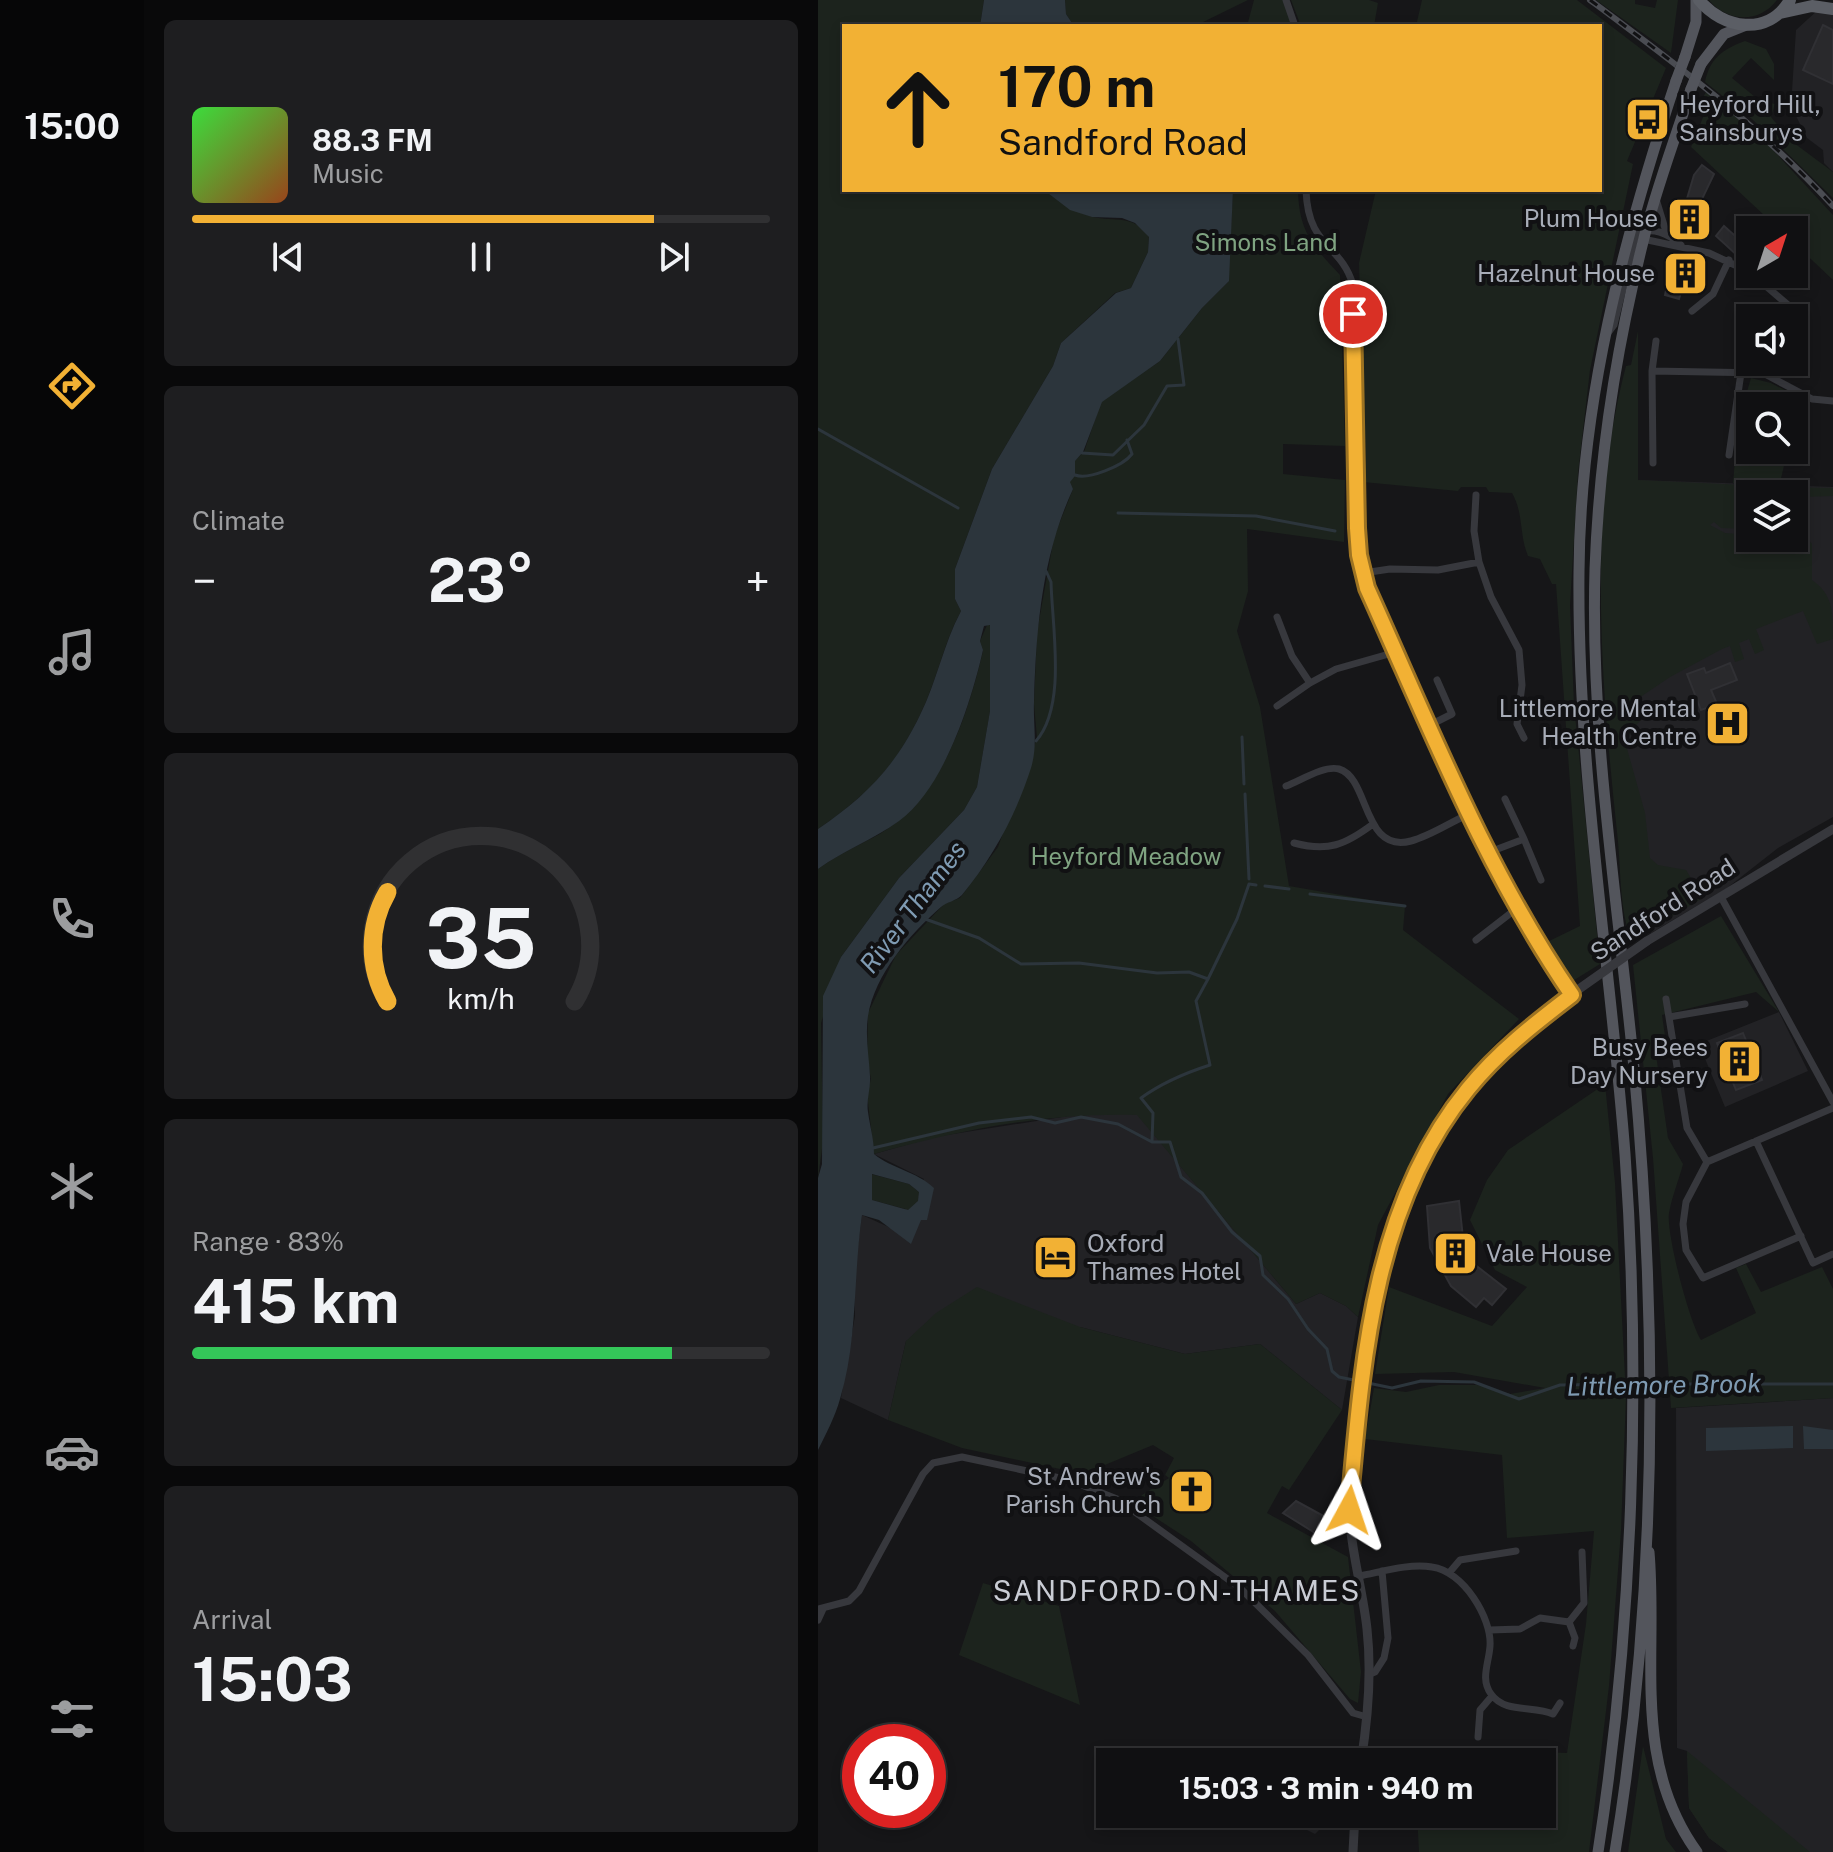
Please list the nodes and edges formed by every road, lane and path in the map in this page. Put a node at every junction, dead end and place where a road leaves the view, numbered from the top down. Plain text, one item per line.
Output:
1 (1286, 0) edge
2 (1697, 0) edge
3 (1790, 0) edge
4 (1833, 9) edge
5 (1780, 13) junction
6 (1294, 24) edge
7 (1744, 26) junction
8 (1306, 192) edge
9 (1656, 198) junction
10 (1639, 233) junction
11 (1667, 235) junction
12 (1681, 245) junction
13 (1729, 260) junction
14 (1736, 264) edge
15 (1768, 288) edge
16 (1787, 304) edge
17 (1692, 311) dead end
18 (1656, 341) dead end
19 (1652, 371) junction
20 (1736, 373) edge
21 (1741, 376) edge
22 (1769, 376) edge
23 (1833, 401) edge
24 (1729, 455) dead end
25 (1653, 463) dead end
26 (1476, 495) dead end
27 (1479, 562) junction
28 (1363, 573) junction
29 (1277, 617) dead end
30 (1396, 652) junction
31 (1437, 680) dead end
32 (1310, 683) junction
33 (1277, 706) dead end
34 (1428, 726) junction
35 (1524, 738) dead end
36 (1286, 786) dead end
37 (1505, 799) dead end
38 (1467, 815) junction
39 (1373, 824) junction
40 (1833, 829) edge
41 (1524, 839) junction
42 (1294, 843) dead end
43 (1487, 853) junction
44 (1541, 880) dead end
45 (1721, 897) junction
46 (1516, 909) junction
47 (1476, 940) dead end
48 (1575, 992) junction
49 (1666, 999) dead end
50 (1745, 1004) dead end
51 (1669, 1017) junction
52 (1833, 1105) edge
53 (1756, 1141) junction
54 (1707, 1162) junction
55 (1801, 1236) junction
56 (1833, 1254) edge
57 (1646, 1512) junction
58 (1516, 1551) dead end
59 (1582, 1552) dead end
60 (1382, 1571) junction
61 (1449, 1573) junction
62 (1359, 1576) junction
63 (820, 1609) edge
64 (818, 1620) edge
65 (1569, 1622) junction
66 (1490, 1630) junction
67 (1573, 1646) dead end
68 (1370, 1674) junction
69 (1492, 1696) junction
70 (1560, 1703) dead end
71 (1367, 1717) junction
72 (1478, 1737) dead end
73 (1363, 1748) edge
74 (1354, 1828) edge
75 (1353, 1852) edge
76 (1598, 1852) edge
77 (1615, 1852) edge
78 (1697, 1852) edge

1 - 6 street
2 - 7 highway
2 - 10 main road, bridge
3 - 5 highway
4 - 5 highway
5 - 7 highway
7 - 9 main road, bridge
8 - 28 street
9 - 10 main road
9 - 11 street
10 - 11 street
10 - 12 street
10 - 57 main road
10 - 76 main road
11 - 12 street
12 - 13 street
13 - 14 street
13 - 17 street
15 - 16 street
18 - 19 street
19 - 20 street
19 - 25 street
21 - 24 street
22 - 23 street
26 - 27 street
27 - 28 street
27 - 35 street
28 - 30 street
29 - 32 street
30 - 32 street
30 - 34 street
31 - 34 street
32 - 33 street
34 - 38 street
36 - 39 street
37 - 41 street
38 - 39 street
38 - 43 street
39 - 42 street
40 - 45 street, Sandford Road
41 - 43 street
41 - 44 street
43 - 46 street
45 - 48 street, Sandford Road, bridge
45 - 52 street
46 - 47 street
46 - 48 street
48 - 62 street, Sandford Road
49 - 51 street
50 - 51 street
51 - 54 street
52 - 53 street
53 - 54 street
53 - 55 street
54 - 55 street
55 - 56 street
57 - 77 main road
57 - 78 main road
58 - 61 street
59 - 65 street
60 - 61 street
60 - 62 street
60 - 68 street
61 - 66 street
62 - 68 street, Sandford Road
63 - 64 street
63 - 71 street
65 - 66 street
65 - 67 street
66 - 69 street
68 - 71 street, Sandford Road
69 - 70 street
69 - 72 street
71 - 73 street, Sandford Road
74 - 75 street

